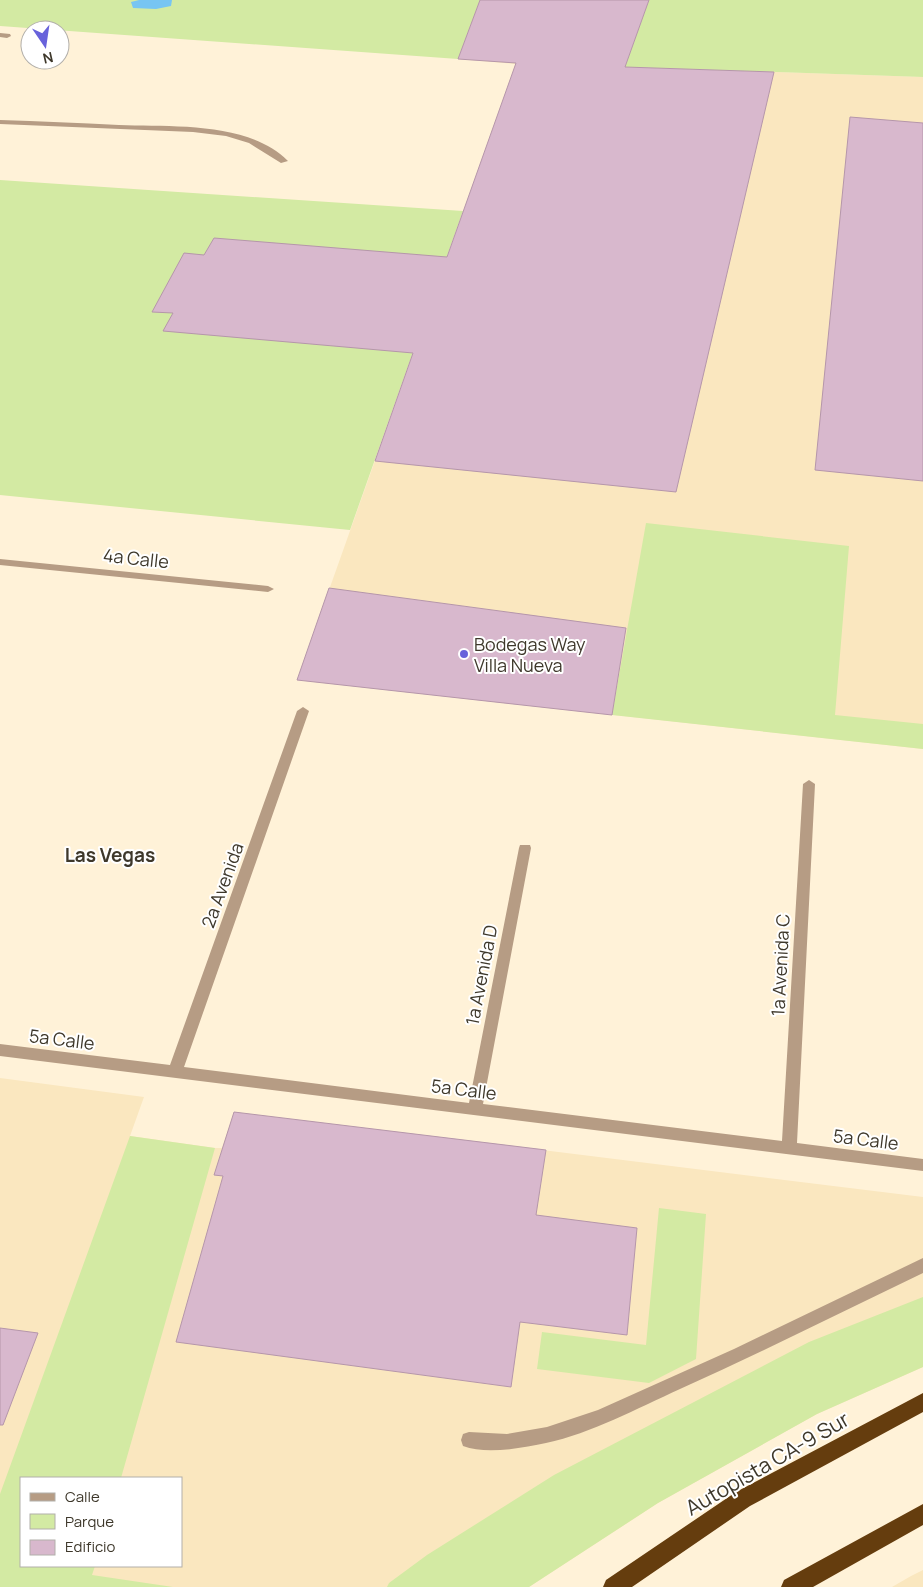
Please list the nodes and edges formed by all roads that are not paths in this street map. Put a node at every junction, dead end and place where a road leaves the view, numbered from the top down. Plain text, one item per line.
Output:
1 (0, 122) edge
2 (284, 161) dead end
3 (0, 562) edge
4 (268, 589) dead end
5 (303, 711) dead end
6 (809, 784) dead end
7 (525, 848) dead end
8 (0, 1050) edge
9 (175, 1072) junction
10 (475, 1109) junction
11 (789, 1149) junction
12 (923, 1165) edge
13 (923, 1265) edge
14 (923, 1402) edge
15 (469, 1440) dead end
16 (923, 1514) edge
17 (614, 1587) edge
18 (792, 1587) edge

1 - 2 street
3 - 4 street, 4a Calle
5 - 9 street, 2a Avenida
6 - 11 street, 1a Avenida C
7 - 10 street, 1a Avenida D
8 - 9 street, 5a Calle
9 - 10 street, 5a Calle
10 - 11 street, 5a Calle
11 - 12 street, 5a Calle
13 - 15 street
14 - 17 highway, Autopista CA-9 Sur
16 - 18 highway

